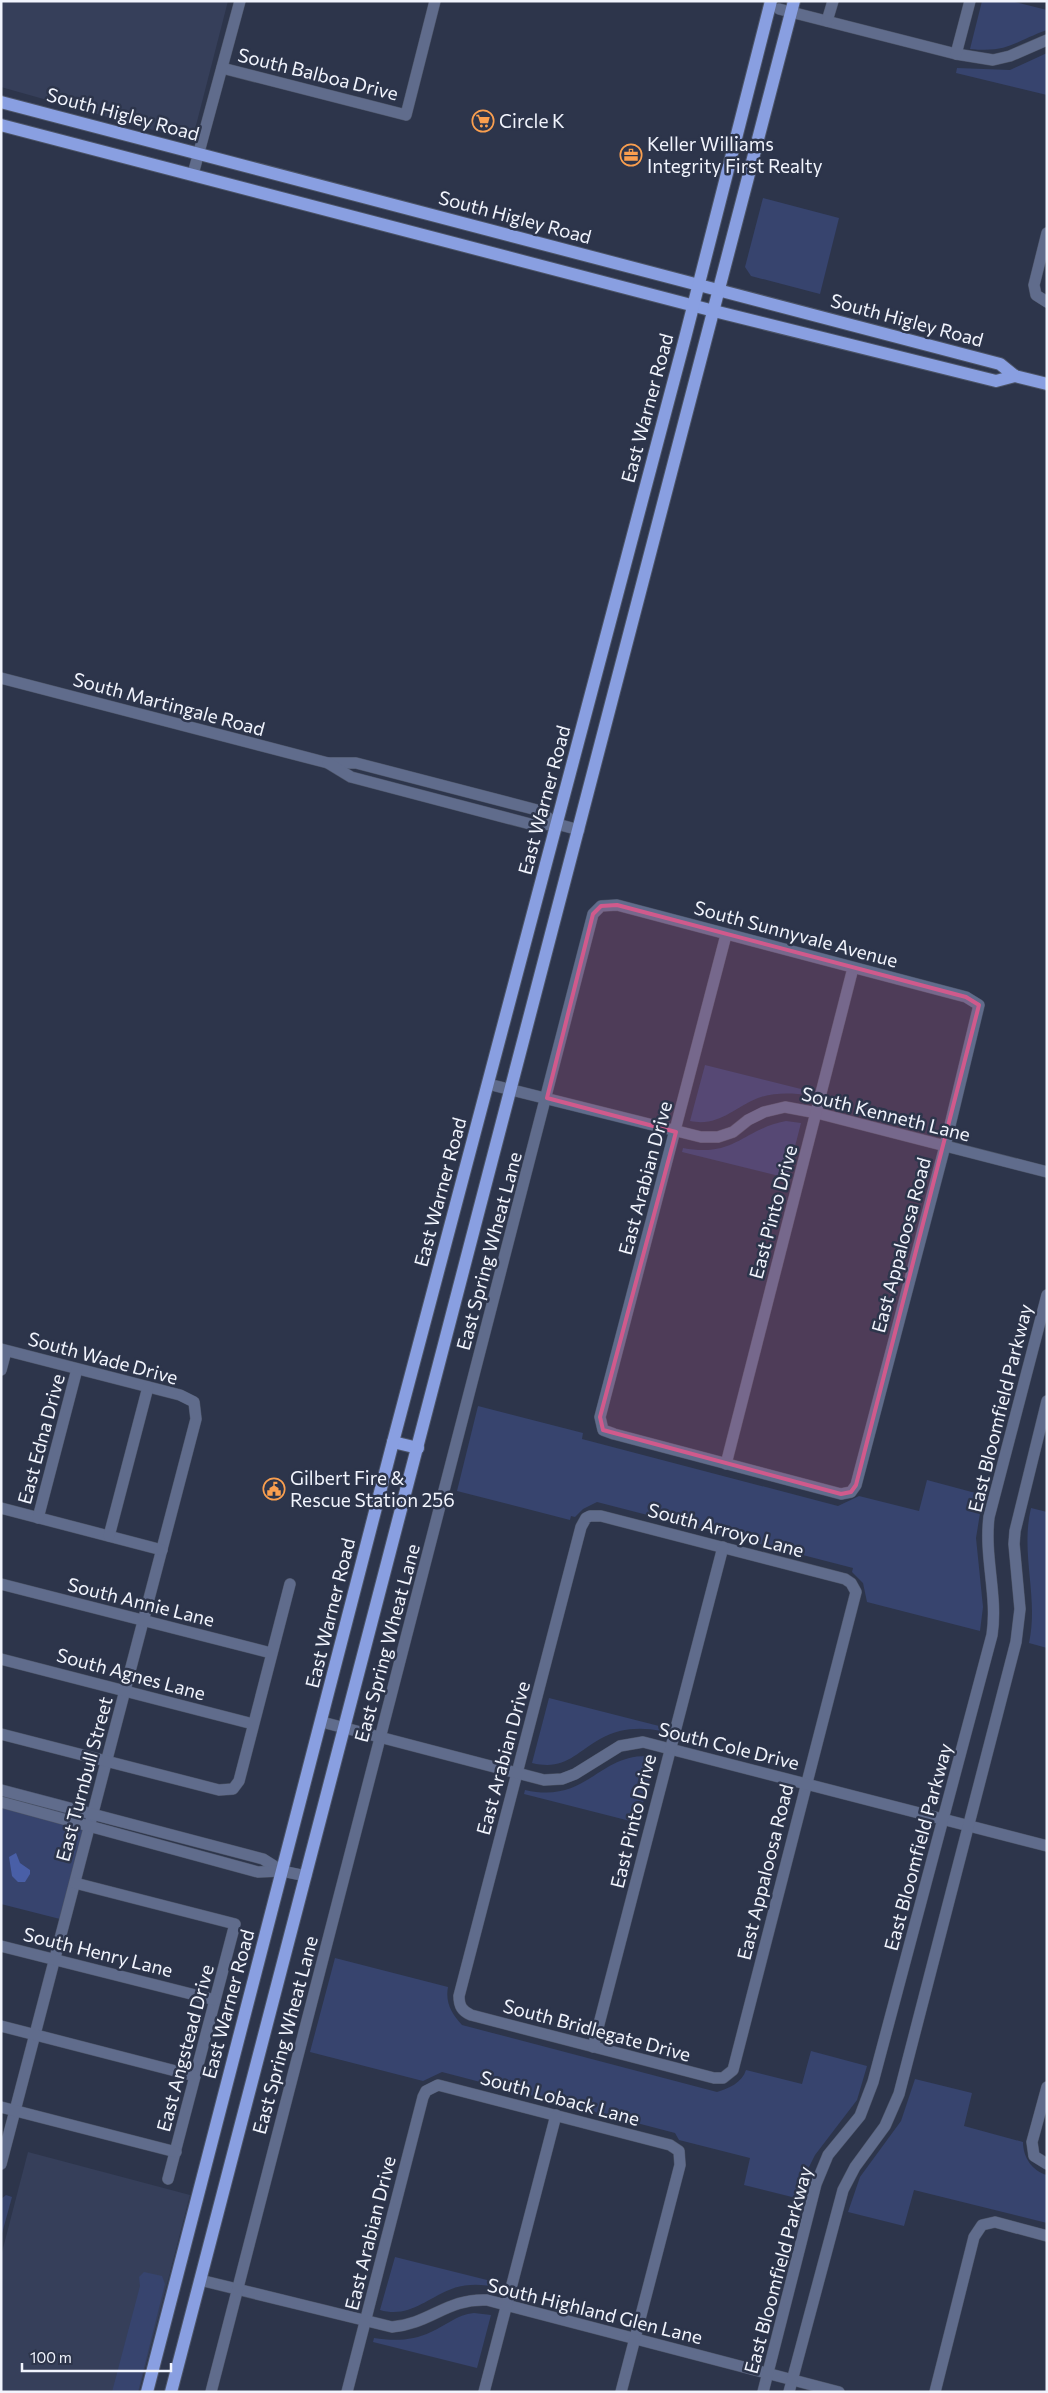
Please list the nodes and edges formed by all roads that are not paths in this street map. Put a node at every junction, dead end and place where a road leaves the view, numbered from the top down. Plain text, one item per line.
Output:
1 (240, 1) edge
2 (434, 1) edge
3 (833, 1) edge
4 (970, 1) edge
5 (784, 6) edge
6 (828, 21) junction
7 (1047, 40) edge
8 (956, 54) junction
9 (222, 68) junction
10 (1, 102) edge
11 (1, 125) edge
12 (199, 153) junction
13 (193, 174) junction
14 (1047, 233) edge
15 (698, 284) junction
16 (719, 290) junction
17 (1047, 302) edge
18 (693, 305) junction
19 (714, 311) junction
20 (1015, 376) junction
21 (1047, 384) edge
22 (618, 585) junction
23 (640, 592) junction
24 (1, 678) edge
25 (558, 824) junction
26 (579, 830) junction
27 (602, 906) joint
28 (726, 935) junction
29 (853, 968) junction
30 (979, 1004) joint
31 (488, 1084) junction
32 (511, 1089) junction
33 (547, 1098) junction
34 (818, 1113) junction
35 (676, 1132) junction
36 (945, 1146) junction
37 (1047, 1172) edge
38 (1047, 1295) edge
39 (4, 1350) edge
40 (77, 1369) junction
41 (1, 1370) edge
42 (148, 1387) junction
43 (1047, 1401) edge
44 (194, 1402) joint
45 (393, 1442) junction
46 (418, 1448) junction
47 (726, 1464) junction
48 (1, 1508) edge
49 (38, 1518) junction
50 (586, 1518) joint
51 (109, 1536) junction
52 (723, 1547) junction
53 (162, 1550) junction
54 (1, 1584) edge
55 (290, 1584) dead end
56 (854, 1586) joint
57 (144, 1620) junction
58 (271, 1654) junction
59 (1, 1659) edge
60 (125, 1691) junction
61 (322, 1722) junction
62 (253, 1724) junction
63 (344, 1727) junction
64 (1, 1734) edge
65 (380, 1738) junction
66 (670, 1747) junction
67 (106, 1761) junction
68 (518, 1774) junction
69 (806, 1783) junction
70 (1, 1790) edge
71 (1, 1802) edge
72 (91, 1819) junction
73 (943, 1819) junction
74 (967, 1826) junction
75 (1047, 1846) edge
76 (282, 1870) junction
77 (306, 1876) junction
78 (75, 1882) junction
79 (1, 1946) edge
80 (55, 1960) junction
81 (215, 2000) junction
82 (461, 2008) joint
83 (1, 2026) edge
84 (35, 2035) junction
85 (593, 2047) junction
86 (195, 2076) junction
87 (726, 2077) joint
88 (431, 2087) joint
89 (1047, 2087) edge
90 (1, 2107) edge
91 (15, 2110) junction
92 (556, 2115) junction
93 (176, 2152) junction
94 (1, 2164) edge
95 (1047, 2164) edge
96 (168, 2180) dead end
97 (1047, 2236) edge
98 (200, 2280) junction
99 (237, 2290) junction
100 (506, 2304) junction
101 (365, 2322) junction
102 (635, 2338) junction
103 (768, 2372) junction
104 (792, 2379) junction
105 (147, 2392) edge
106 (171, 2392) edge
107 (211, 2392) edge
108 (347, 2392) edge
109 (484, 2392) edge
110 (621, 2392) edge
111 (762, 2392) edge
112 (789, 2392) edge
113 (840, 2392) edge
114 (935, 2392) edge

1 - 9 street
2 - 9 street, South Balboa Drive
3 - 6 street
4 - 8 street
5 - 6 street
5 - 15 main road, East Warner Road
5 - 16 main road
6 - 8 street
7 - 8 street
9 - 12 street
10 - 12 main road, South Higley Road
11 - 13 main road, South Higley Road
12 - 13 street
12 - 15 main road, South Higley Road
13 - 18 main road, South Higley Road
14 - 17 street
15 - 16 main road, South Higley Road
15 - 18 main road, East Warner Road
16 - 19 main road
16 - 20 main road, South Higley Road
18 - 19 main road, South Higley Road
18 - 22 main road, East Warner Road
19 - 20 main road, South Higley Road
19 - 23 main road
20 - 21 main road, South Higley Road
22 - 23 main road
22 - 25 main road, East Warner Road
23 - 26 main road
24 - 25 street, South Martingale Road
25 - 26 street, South Martingale Road
25 - 31 main road, East Warner Road
26 - 32 main road
27 - 28 street, South Sunnyvale Avenue
27 - 33 street, East Spring Wheat Lane
28 - 29 street, South Sunnyvale Avenue
28 - 35 street, East Arabian Drive
29 - 30 street, South Sunnyvale Avenue
29 - 34 street, East Pinto Drive
30 - 36 street, East Appaloosa Road
31 - 32 street, South Kenneth Lane
31 - 45 main road, East Warner Road
32 - 33 street, South Kenneth Lane
32 - 46 main road
33 - 35 street, South Kenneth Lane
33 - 65 street, East Spring Wheat Lane
34 - 35 street, South Kenneth Lane
34 - 36 street, South Kenneth Lane
34 - 47 street, East Pinto Drive
35 - 47 street, East Arabian Drive
36 - 37 street, South Kenneth Lane
36 - 47 street, East Appaloosa Road
38 - 73 street, East Bloomfield Parkway
39 - 40 street, South Wade Drive
39 - 41 street
40 - 42 street, South Wade Drive
40 - 49 street, East Edna Drive
42 - 44 street, South Wade Drive
42 - 51 street
43 - 74 street
44 - 53 street, East Turnbull Street
45 - 46 main road
45 - 61 main road, East Warner Road
46 - 63 main road
48 - 49 street
49 - 51 street
50 - 52 street, South Arroyo Lane
50 - 68 street, East Arabian Drive
51 - 53 street
52 - 56 street, South Arroyo Lane
52 - 66 street, East Pinto Drive
53 - 57 street, East Turnbull Street
54 - 57 street, South Annie Lane
55 - 58 street
56 - 69 street, East Appaloosa Road
57 - 58 street, South Annie Lane
57 - 60 street, East Turnbull Street
58 - 62 street
59 - 60 street, South Agnes Lane
60 - 62 street, South Agnes Lane
60 - 67 street, East Turnbull Street
61 - 63 street, South Cole Drive
61 - 76 main road, East Warner Road
62 - 67 street
63 - 65 street, South Cole Drive
63 - 77 main road
64 - 67 street
65 - 68 street, South Cole Drive
65 - 99 street, East Spring Wheat Lane
66 - 68 street, South Cole Drive
66 - 69 street, South Cole Drive
66 - 85 street, East Pinto Drive
67 - 72 street, East Turnbull Street
68 - 82 street, East Arabian Drive
69 - 73 street, South Cole Drive
69 - 87 street, East Appaloosa Road
70 - 72 street
71 - 72 street
72 - 76 street
72 - 78 street, East Turnbull Street
73 - 74 street, South Cole Drive
73 - 103 street, East Bloomfield Parkway
74 - 75 street, South Cole Drive
74 - 104 street
76 - 77 street
76 - 105 main road, East Warner Road
77 - 98 main road
78 - 80 street, East Turnbull Street
78 - 81 street, East Angstead Drive
79 - 80 street, South Henry Lane
80 - 81 street, South Henry Lane
80 - 84 street, East Turnbull Street
81 - 86 street, East Angstead Drive
82 - 85 street, South Bridlegate Drive
83 - 84 street
84 - 86 street
84 - 91 street, East Turnbull Street
85 - 87 street, South Bridlegate Drive
86 - 93 street, East Angstead Drive
88 - 92 street, South Loback Lane
88 - 101 street, East Arabian Drive
89 - 95 street
90 - 91 street
91 - 93 street
91 - 94 street, East Turnbull Street
92 - 100 street
92 - 102 street, South Loback Lane
93 - 96 street, East Angstead Drive
97 - 114 street
98 - 99 street, South Highland Glen Lane
98 - 106 main road
99 - 101 street, South Highland Glen Lane
99 - 107 street, East Spring Wheat Lane
100 - 101 street, South Highland Glen Lane
100 - 102 street, South Highland Glen Lane
100 - 109 street
101 - 108 street, East Arabian Drive
102 - 103 street, South Highland Glen Lane
102 - 110 street
103 - 104 street, South Highland Glen Lane
103 - 111 street, East Bloomfield Parkway
104 - 112 street
104 - 113 street, South Highland Glen Lane

